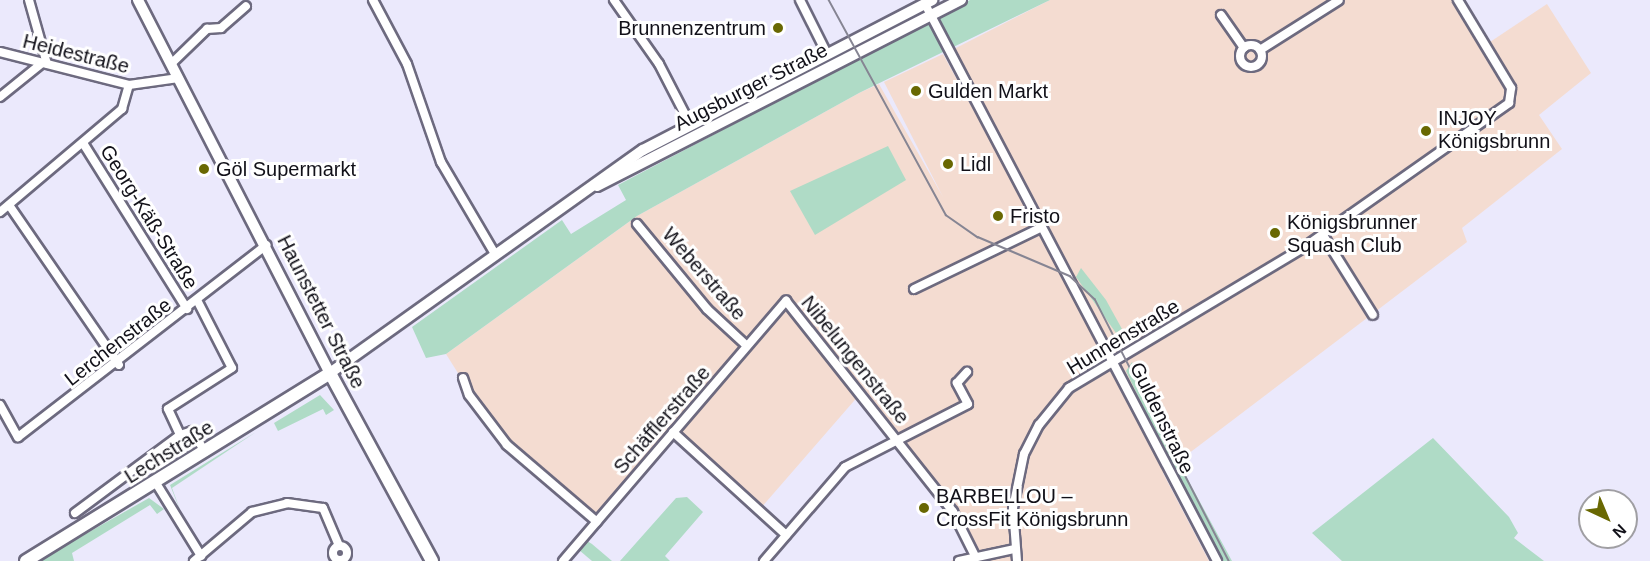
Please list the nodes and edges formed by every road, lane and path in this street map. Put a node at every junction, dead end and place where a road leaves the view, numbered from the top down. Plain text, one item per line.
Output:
1 (29, 0) edge
2 (138, 0) edge
3 (373, 0) edge
4 (614, 0) edge
5 (800, 0) edge
6 (961, 0) edge
7 (1339, 0) edge
8 (1458, 0) edge
9 (928, 2) edge
10 (246, 6) dead end
11 (1221, 15) dead end
12 (931, 16) junction
13 (1244, 48) junction
14 (1260, 50) junction
15 (0, 52) edge
16 (827, 54) junction
17 (45, 63) junction
18 (172, 63) junction
19 (179, 78) junction
20 (129, 85) junction
21 (0, 98) edge
22 (690, 124) junction
23 (83, 143) junction
24 (9, 205) junction
25 (557, 208) junction
26 (0, 212) edge
27 (637, 224) dead end
28 (1042, 226) junction
29 (1323, 235) junction
30 (266, 245) junction
31 (495, 254) junction
32 (914, 289) dead end
33 (197, 300) junction
34 (786, 301) joint
35 (187, 309) junction
36 (1373, 315) dead end
37 (747, 346) junction
38 (1114, 359) junction
39 (118, 364) junction
40 (967, 372) dead end
41 (330, 373) junction
42 (463, 378) dead end
43 (0, 408) edge
44 (674, 432) junction
45 (180, 435) junction
46 (898, 440) junction
47 (205, 452) junction
48 (156, 483) junction
49 (75, 513) dead end
50 (597, 522) junction
51 (786, 535) junction
52 (338, 544) dead end
53 (1014, 549) junction
54 (974, 554) junction
55 (198, 558) edge
56 (26, 561) edge
57 (432, 561) edge
58 (563, 561) edge
59 (764, 561) edge
60 (958, 561) edge
61 (1017, 561) edge
62 (1217, 561) edge

1 - 17 street
2 - 18 street, Haunstetter Straße
3 - 31 street
4 - 22 street
5 - 16 street
6 - 12 street, Augsburger Straße
7 - 14 street
8 - 29 street, Hunnenstraße
9 - 12 street, Guldenstraße
9 - 16 street, Augsburger Straße
10 - 18 street
11 - 13 street
12 - 25 street, Augsburger Straße
12 - 28 street, Guldenstraße
13 - 14 street
13 - 14 street
15 - 17 street, Heidestraße
16 - 22 street, Augsburger Straße
17 - 20 street, Heidestraße
17 - 21 street
18 - 19 street, Haunstetter Straße
19 - 20 street, Heidestraße
19 - 30 street, Haunstetter Straße
20 - 23 street
22 - 25 street, Augsburger Straße
23 - 24 street
23 - 35 street, Georg-Käß-Straße
24 - 26 street
24 - 39 street
25 - 31 street, Augsburger Straße
27 - 37 street, Weberstraße
28 - 32 street
28 - 38 street, Guldenstraße
29 - 36 street
29 - 38 street, Hunnenstraße
30 - 33 street, Lerchenstraße
30 - 41 street, Haunstetter Straße
31 - 41 street, Augsburger Straße
33 - 35 street, Lerchenstraße
33 - 45 street
34 - 37 street, Schäfflerstraße
34 - 46 street, Nibelungenstraße
35 - 39 street, Lerchenstraße
37 - 44 street, Schäfflerstraße
38 - 53 street, Hunnenstraße
38 - 62 street, Guldenstraße
39 - 43 street, Lerchenstraße
40 - 46 street, Nibelungenstraße
41 - 47 main road, Lechstraße
41 - 57 main road, Haunstetter Straße
42 - 50 street
44 - 50 street, Schäfflerstraße
44 - 51 street
45 - 47 street
45 - 49 street
46 - 51 street
46 - 54 street, Nibelungenstraße
47 - 48 main road, Lechstraße
48 - 55 street
48 - 56 main road, Lechstraße
50 - 58 street, Schäfflerstraße
51 - 59 street
52 - 55 street
53 - 54 street
53 - 61 street, Hunnenstraße
54 - 60 street

